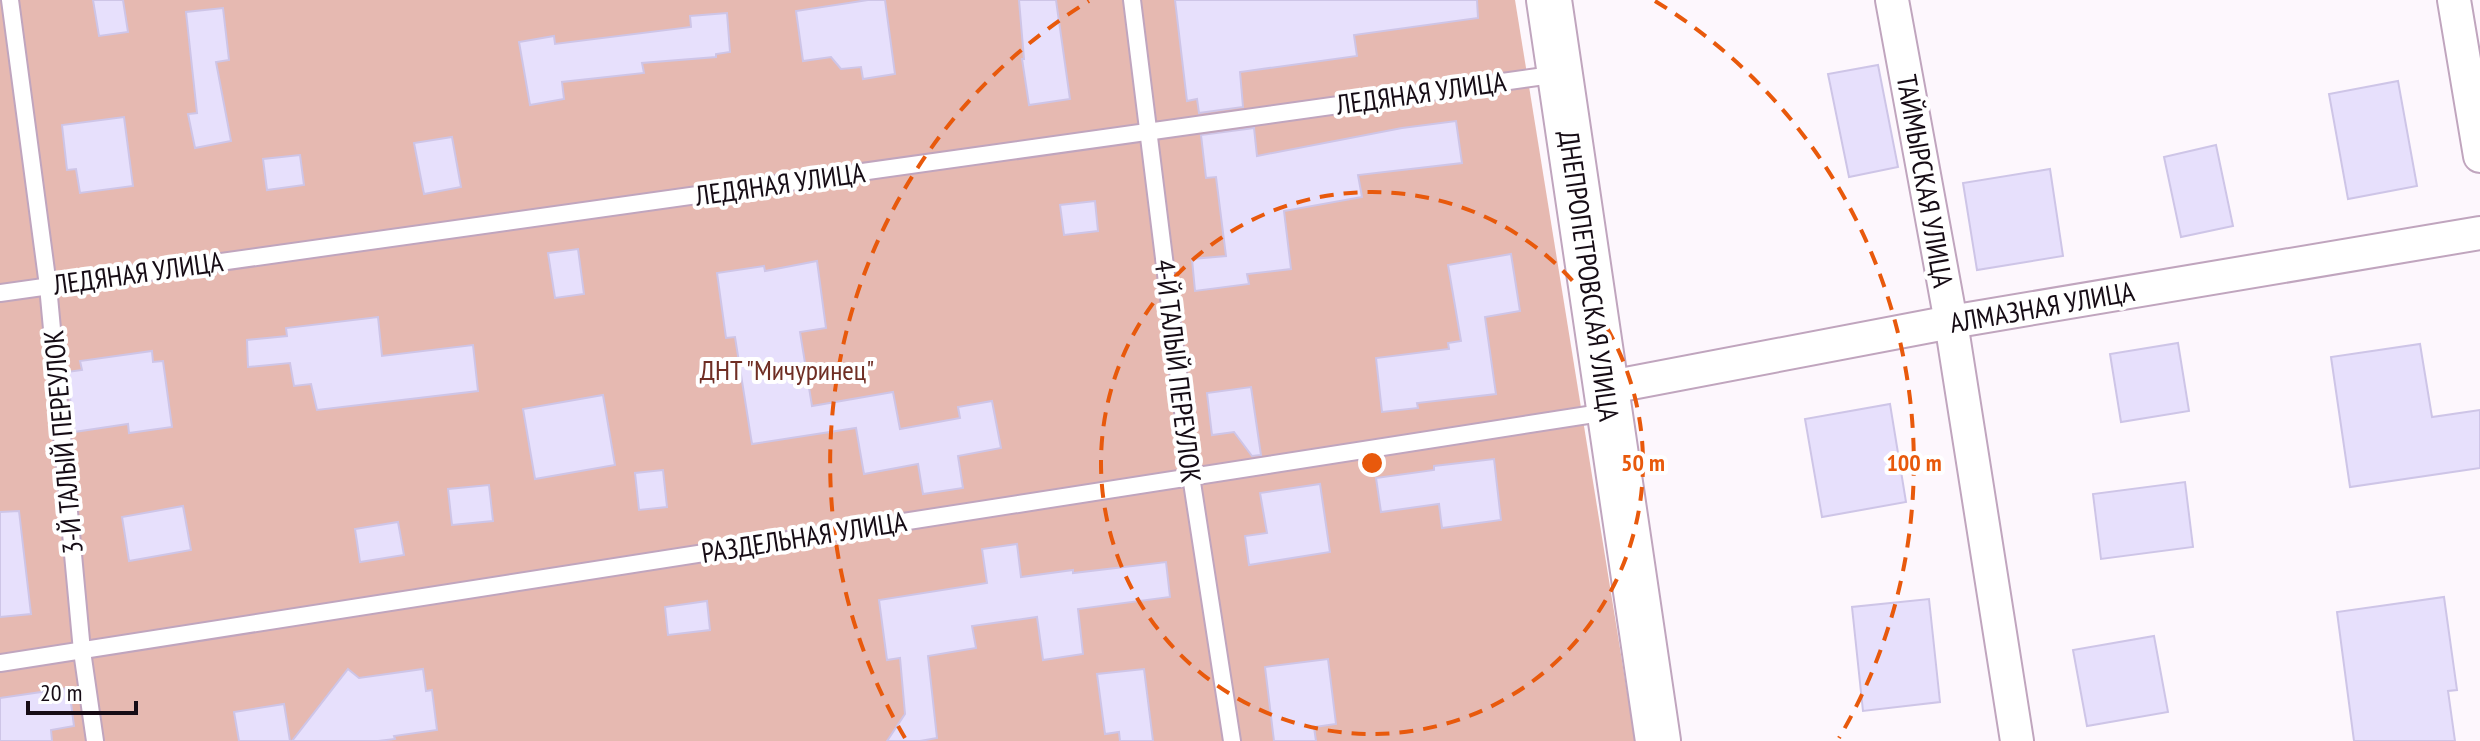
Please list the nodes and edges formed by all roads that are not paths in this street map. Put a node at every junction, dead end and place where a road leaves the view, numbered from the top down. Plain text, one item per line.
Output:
1 (10, 0) edge
2 (1132, 0) edge
3 (1549, 0) edge
4 (1892, 0) edge
5 (2454, 0) edge
6 (1560, 74) junction
7 (1148, 133) junction
8 (2480, 156) edge
9 (2480, 233) edge
10 (48, 286) junction
11 (0, 293) edge
12 (1951, 322) junction
13 (1606, 400) junction
14 (1191, 476) junction
15 (82, 651) junction
16 (0, 663) edge
17 (95, 741) edge
18 (1232, 741) edge
19 (1658, 741) edge
20 (2017, 741) edge

1 - 10 lane, 3-Й ТАЛЫЙ ПЕРЕУЛОК
2 - 7 lane, 4-Й ТАЛЫЙ ПЕРЕУЛОК
3 - 6 street, ДНЕПРОПЕТРОВСКАЯ УЛИЦА
4 - 12 street, ТАЙМЫРСКАЯ УЛИЦА
5 - 8 street
6 - 7 lane, ЛЕДЯНАЯ УЛИЦА
6 - 13 street, ДНЕПРОПЕТРОВСКАЯ УЛИЦА
7 - 10 lane, ЛЕДЯНАЯ УЛИЦА
7 - 14 lane, 4-Й ТАЛЫЙ ПЕРЕУЛОК
9 - 12 street, АЛМАЗНАЯ УЛИЦА
10 - 11 lane, ЛЕДЯНАЯ УЛИЦА
10 - 15 lane, 3-Й ТАЛЫЙ ПЕРЕУЛОК
12 - 13 street, АЛМАЗНАЯ УЛИЦА
12 - 20 street, ТАЙМЫРСКАЯ УЛИЦА
13 - 14 lane, РАЗДЕЛЬНАЯ УЛИЦА
13 - 19 street, ДНЕПРОПЕТРОВСКАЯ УЛИЦА
14 - 15 lane, РАЗДЕЛЬНАЯ УЛИЦА
14 - 18 lane, 4-Й ТАЛЫЙ ПЕРЕУЛОК
15 - 16 lane, РАЗДЕЛЬНАЯ УЛИЦА
15 - 17 lane, 3-Й ТАЛЫЙ ПЕРЕУЛОК

